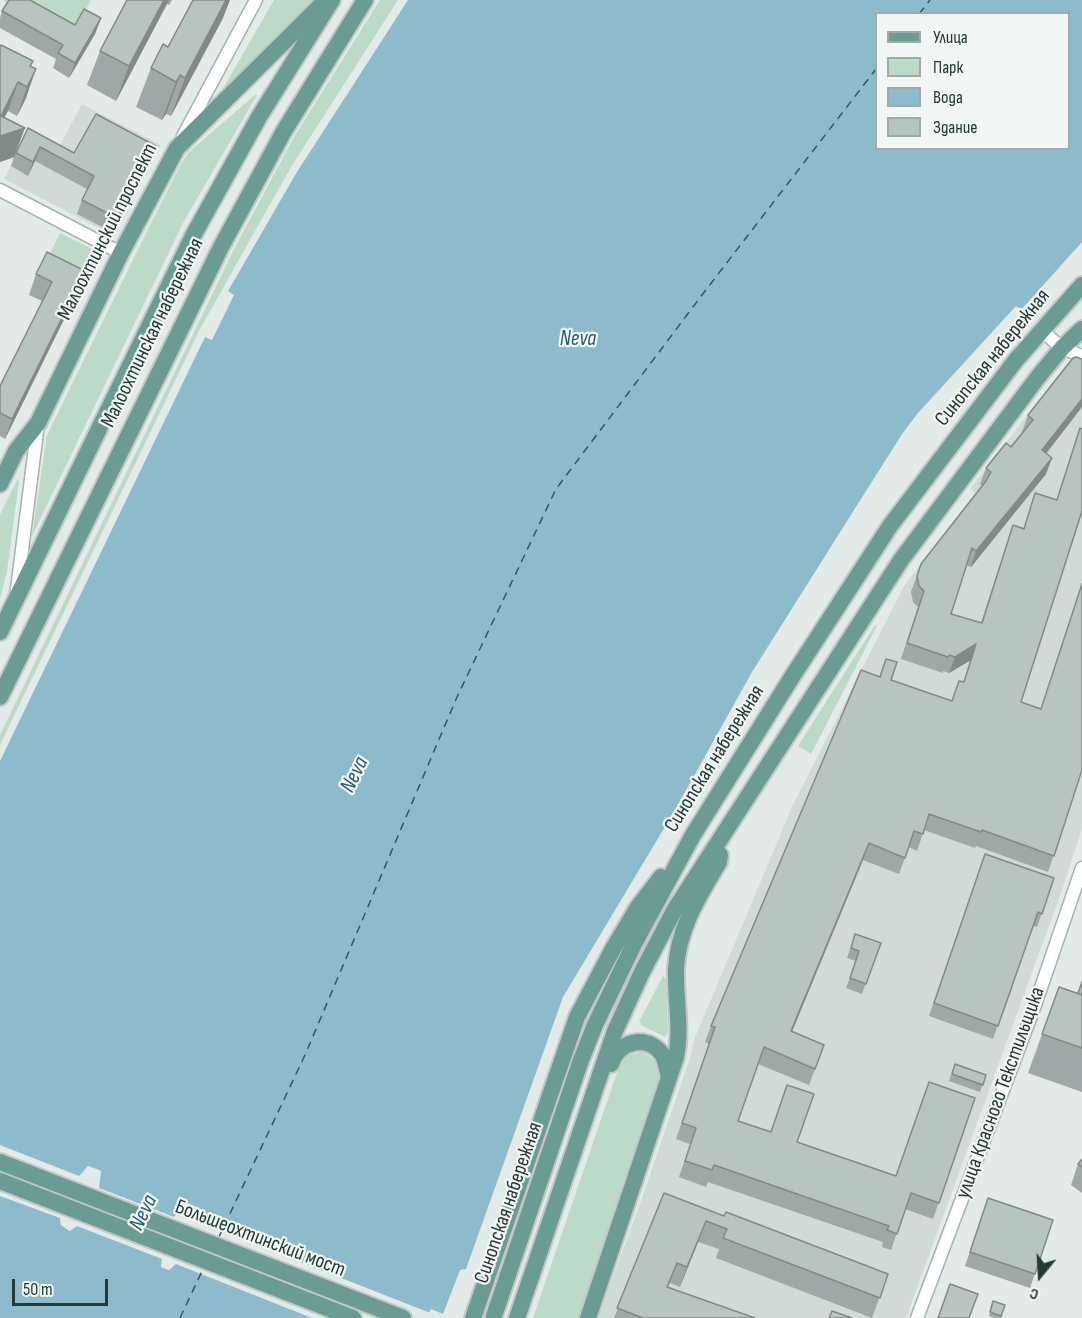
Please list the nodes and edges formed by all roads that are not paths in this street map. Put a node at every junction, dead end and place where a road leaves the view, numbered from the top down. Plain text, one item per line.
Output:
1 (256, 0) edge
2 (326, 0) edge
3 (332, 0) edge
4 (365, 0) edge
5 (177, 148) junction
6 (0, 190) edge
7 (121, 253) junction
8 (1082, 285) edge
9 (1082, 329) edge
10 (1041, 330) junction
11 (1062, 348) junction
12 (1082, 356) edge
13 (38, 423) junction
14 (0, 484) edge
15 (16, 598) junction
16 (0, 632) edge
17 (0, 697) edge
18 (724, 836) junction
19 (676, 865) junction
20 (1082, 867) edge
21 (669, 1077) junction
22 (592, 1102) junction
23 (0, 1162) edge
24 (0, 1180) edge
25 (494, 1316) dead end
26 (353, 1318) edge
27 (404, 1318) edge
28 (473, 1318) edge
29 (517, 1318) edge
30 (588, 1318) edge
31 (917, 1318) edge

1 - 5 street, Малоохтинский проспект
2 - 5 main road
3 - 15 main road, Малоохтинская набережная
4 - 17 main road, Малоохтинская набережная
5 - 7 main road, Малоохтинский проспект
6 - 7 street
7 - 13 main road, Малоохтинский проспект
8 - 10 main road, Синопская набережная
9 - 11 main road
10 - 11 street
10 - 19 main road, Синопская набережная
11 - 12 street
11 - 18 main road
13 - 14 main road, Малоохтинский проспект
13 - 15 street
15 - 16 main road, Малоохтинская набережная
18 - 21 main road
18 - 22 main road
19 - 25 main road, Синопская набережная
19 - 28 main road
20 - 31 street, улица Красного Текстильщика
21 - 22 main road
21 - 30 main road
22 - 29 main road
23 - 27 main road, Большеохтинский мост
24 - 26 main road, Большеохтинский мост

